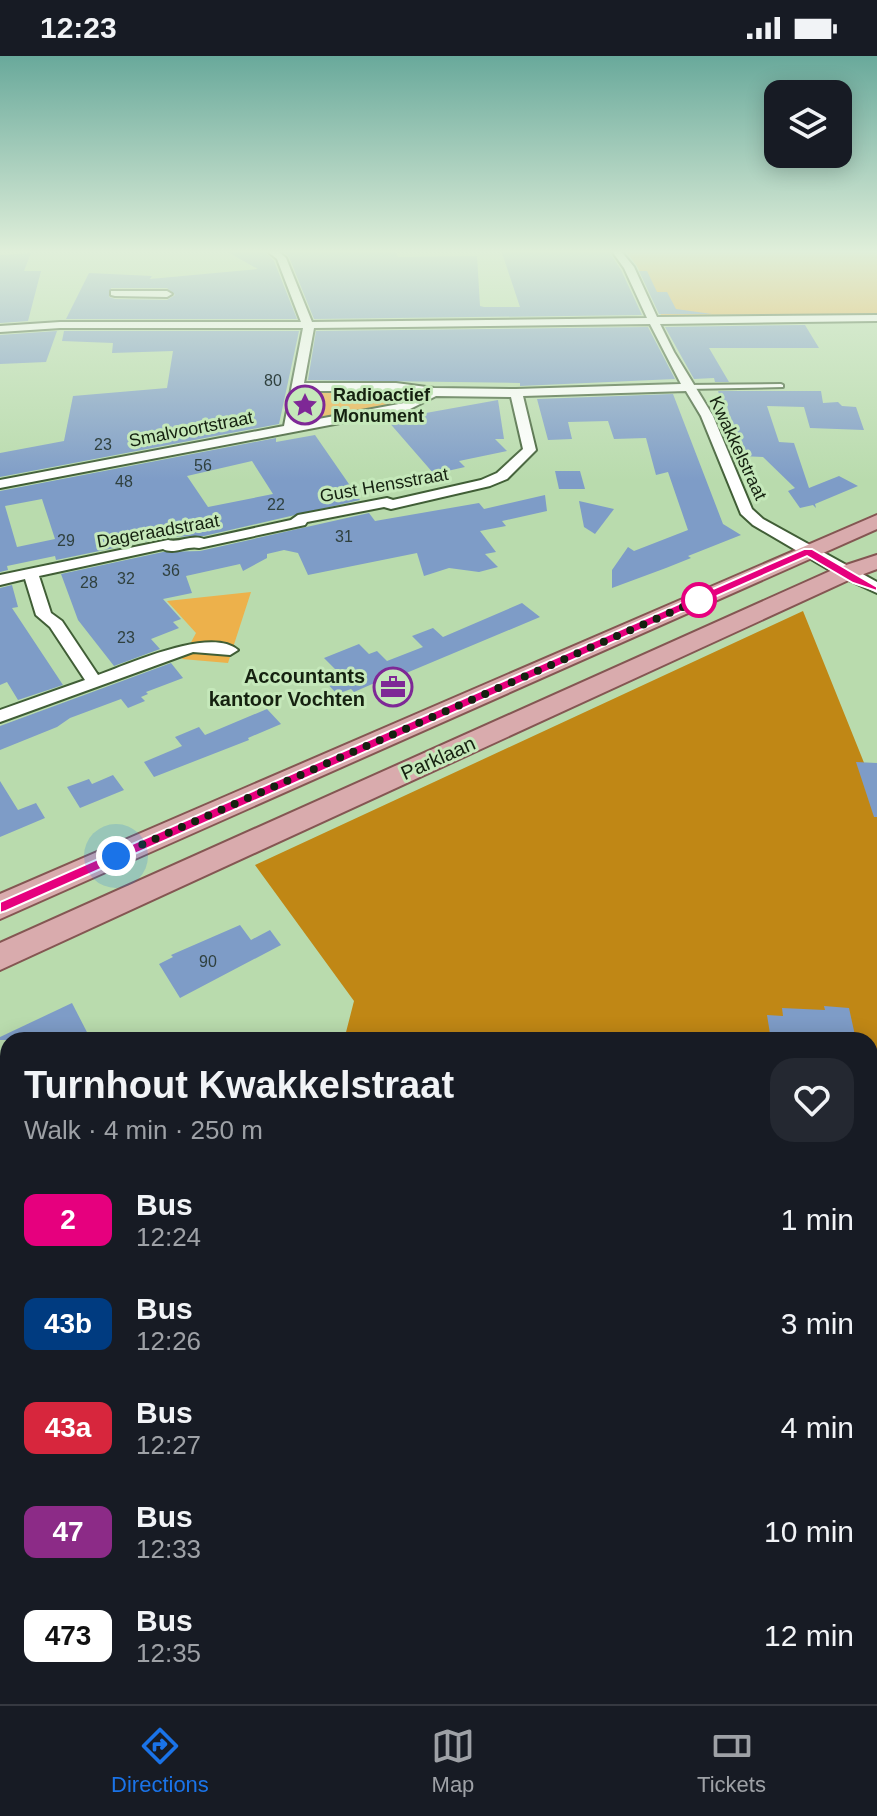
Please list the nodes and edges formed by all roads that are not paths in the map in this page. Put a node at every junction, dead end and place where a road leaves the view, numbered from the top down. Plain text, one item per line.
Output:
1 (308, 327) edge
2 (657, 327) edge
3 (781, 386) dead end
4 (297, 387) junction
5 (688, 387) junction
6 (434, 392) junction
7 (516, 393) junction
8 (290, 428) junction
9 (0, 484) edge
10 (877, 521) edge
11 (275, 527) joint
12 (808, 552) junction
13 (877, 562) edge
14 (845, 573) junction
15 (31, 574) junction
16 (0, 580) edge
17 (877, 588) edge
18 (230, 650) dead end
19 (95, 683) junction
20 (0, 716) edge
21 (0, 907) edge
22 (0, 957) edge

1 - 4 street
2 - 5 street, Kwakkelstraat
3 - 5 lane
4 - 6 street, Smalvoortstraat
4 - 8 street
5 - 7 street, Smalvoortstraat
5 - 12 street, Kwakkelstraat
6 - 7 street, Smalvoortstraat
6 - 8 street, Smalvoortstraat
7 - 11 street, Gust Hensstraat
8 - 9 street, Smalvoortstraat
10 - 12 main road, Parklaan
11 - 15 street, Dageraadstraat
12 - 14 street, Kwakkelstraat
12 - 21 main road, Parklaan
13 - 14 main road, Parklaan
14 - 17 street, Kwakkelstraat
14 - 22 main road, Parklaan
15 - 16 street, Dageraadstraat
15 - 19 street
18 - 19 street
19 - 20 street

